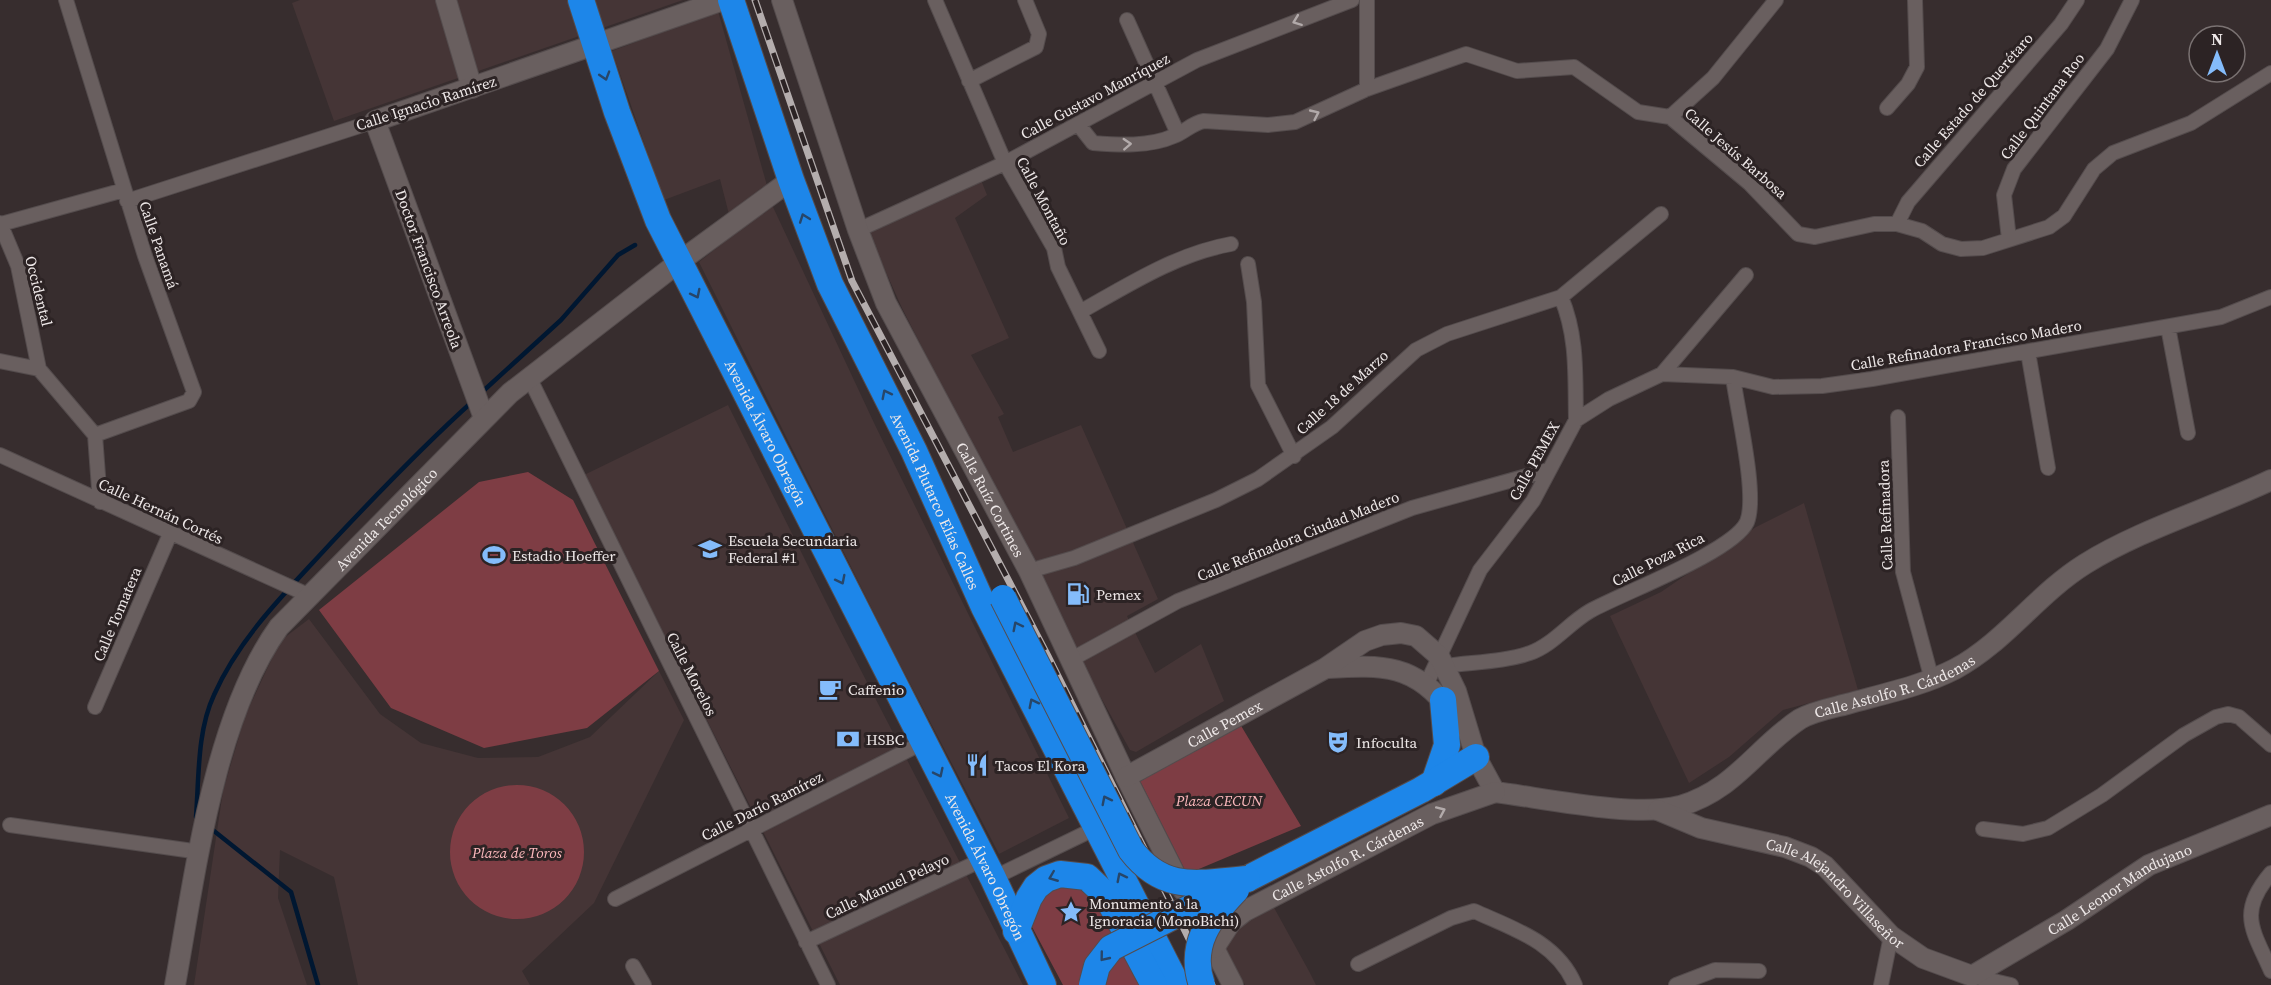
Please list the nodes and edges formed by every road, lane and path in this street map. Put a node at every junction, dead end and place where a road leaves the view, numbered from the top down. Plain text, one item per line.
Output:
1 (66, 0) edge
2 (446, 0) edge
3 (581, 0) edge
4 (723, 0) edge
5 (731, 0) edge
6 (782, 0) edge
7 (935, 0) edge
8 (1024, 0) edge
9 (1352, 0) edge
10 (1367, 0) edge
11 (1776, 0) edge
12 (1915, 0) edge
13 (2078, 0) edge
14 (2132, 0) edge
15 (1127, 20) dead end
16 (596, 46) junction
17 (2271, 73) edge
18 (969, 81) junction
19 (1155, 82) junction
20 (472, 88) junction
21 (1367, 89) junction
22 (1887, 108) dead end
23 (1670, 117) junction
24 (375, 121) junction
25 (1078, 124) junction
26 (1178, 134) junction
27 (1005, 164) junction
28 (791, 180) junction
29 (125, 195) junction
30 (1661, 214) dead end
31 (0, 224) edge
32 (1897, 224) junction
33 (858, 230) junction
34 (2009, 239) junction
35 (1231, 244) dead end
36 (680, 262) junction
37 (1248, 264) dead end
38 (1746, 275) dead end
39 (1561, 297) junction
40 (2271, 297) edge
41 (1080, 312) junction
42 (2168, 327) junction
43 (1099, 351) dead end
44 (2028, 352) junction
45 (0, 361) edge
46 (39, 369) junction
47 (1662, 374) junction
48 (529, 377) junction
49 (1732, 377) junction
50 (1898, 417) dead end
51 (484, 418) junction
52 (1576, 420) junction
53 (2188, 433) dead end
54 (95, 435) junction
55 (914, 452) junction
56 (0, 455) edge
57 (1294, 456) junction
58 (2048, 468) dead end
59 (1548, 470) junction
60 (2271, 480) edge
61 (100, 502) junction
62 (170, 534) junction
63 (1029, 571) junction
64 (308, 596) junction
65 (1382, 635) junction
66 (1072, 658) junction
67 (1442, 661) junction
68 (1376, 665) junction
69 (1324, 669) junction
70 (1932, 680) junction
71 (1435, 692) junction
72 (95, 707) dead end
73 (1467, 732) junction
74 (924, 742) junction
75 (2271, 745) edge
76 (1476, 757) junction
77 (1126, 777) junction
78 (1427, 787) junction
79 (1495, 792) junction
80 (1655, 809) junction
81 (2269, 821) edge
82 (10, 825) dead end
83 (1096, 828) junction
84 (1983, 829) dead end
85 (752, 830) junction
86 (200, 852) junction
87 (987, 869) junction
88 (2271, 873) edge
89 (1247, 879) junction
90 (615, 899) dead end
91 (1016, 931) junction
92 (1891, 936) junction
93 (806, 942) junction
94 (1214, 948) junction
95 (1358, 964) dead end
96 (633, 966) dead end
97 (1759, 971) dead end
98 (2271, 971) edge
99 (1972, 976) junction
100 (175, 985) edge
101 (645, 985) edge
102 (828, 985) edge
103 (1043, 985) edge
104 (1092, 985) edge
105 (1154, 985) edge
106 (1177, 985) edge
107 (1202, 985) edge
108 (1233, 985) edge
109 (1575, 985) edge
110 (1676, 985) edge
111 (1881, 985) edge
112 (2011, 985) edge

1 - 29 street, Calle Panamá
2 - 20 street
3 - 16 highway, Avenida Álvaro Obregón
4 - 16 street, Calle Ignacio Ramírez
5 - 28 highway, Avenida Plutarco Elías Calles
6 - 33 street, Calle Ruíz Cortines
7 - 18 street, Calle Montaño
8 - 18 street
9 -> 19 street, Calle Gustavo Manríquez
10 - 21 street
11 - 23 street
12 - 22 street
13 - 32 street, Calle Estado de Querétaro
14 - 34 street, Calle Quintana Roo
15 - 19 street
16 - 20 street, Calle Ignacio Ramírez
16 -> 36 highway, Avenida Álvaro Obregón
17 - 34 street, Calle Jesús Barbosa
18 - 27 street, Calle Montaño
19 - 25 street, Calle Gustavo Manríquez
19 - 26 street
20 - 24 street, Calle Ignacio Ramírez
21 - 23 street, Calle Jesús Barbosa
26 -> 21 street, Calle Jesús Barbosa
23 - 32 street, Calle Jesús Barbosa
24 - 29 street, Calle Ignacio Ramírez
24 - 51 street, Doctor Francisco Arreola
25 -> 26 street, Calle Jesús Barbosa
25 - 27 street, Calle Gustavo Manríquez
27 - 33 street, Calle Gustavo Manríquez
27 - 41 street, Calle Montaño
28 - 36 street, Avenida Tecnológico
55 -> 28 highway, Avenida Plutarco Elías Calles
29 - 31 street, Calle Ignacio Ramírez
29 - 54 street, Calle Panamá
30 - 39 street, Calle 18 de Marzo
31 - 46 street, Occidental
32 - 34 street, Calle Jesús Barbosa
33 - 63 street, Calle Ruíz Cortines
35 - 41 street
36 - 48 street, Avenida Tecnológico
36 -> 74 highway, Avenida Álvaro Obregón
37 - 57 street
38 - 47 street, Calle PEMEX
39 - 52 street
39 - 57 street, Calle 18 de Marzo
40 - 42 street, Calle Refinadora Francisco Madero
41 - 43 street, Calle Montaño
42 - 44 street, Calle Refinadora Francisco Madero
42 - 53 street
44 - 49 street, Calle Refinadora Francisco Madero
44 - 58 street
45 - 46 street
46 - 54 street
47 - 49 street, Calle Refinadora Francisco Madero
47 - 52 street, Calle PEMEX
48 - 51 street, Avenida Tecnológico
48 - 85 street, Calle Morelos
49 - 67 street, Calle Poza Rica
50 - 70 street, Calle Refinadora
51 - 64 street, Avenida Tecnológico
52 - 59 street, Calle PEMEX
54 - 61 street
83 -> 55 highway, Avenida Plutarco Elías Calles
89 -> 55 highway, bridge
56 - 61 street, Calle Hernán Cortés
57 - 63 street, Calle 18 de Marzo
59 - 66 street, Calle Refinadora Ciudad Madero
59 - 67 street, Calle PEMEX
60 - 70 street, Calle Astolfo R. Cárdenas
61 - 62 street, Calle Hernán Cortés
62 - 64 street, Calle Hernán Cortés
62 - 72 street, Calle Tomatera
63 - 66 street, Calle Ruíz Cortines
64 - 86 street, Avenida Tecnológico
65 - 67 street
65 - 68 street
65 - 69 street, Calle Pemex
66 - 77 street, Calle Ruíz Cortines
67 - 71 street, Calle PEMEX
67 - 73 street
68 - 69 street
68 - 71 street
69 - 77 street, Calle Pemex
70 - 80 street, Calle Astolfo R. Cárdenas
71 - 73 street
71 - 78 highway
73 - 76 street
74 - 85 street, Calle Darío Ramírez
74 -> 87 highway, Avenida Álvaro Obregón
75 - 84 street
76 - 78 highway
76 - 79 street
77 - 94 street, Calle Ruíz Cortines
78 - 89 highway
79 - 80 street, Calle Astolfo R. Cárdenas
94 -> 79 street, Calle Astolfo R. Cárdenas
80 - 92 street, Calle Alejandro Villaseñor
81 - 99 street, Calle Leonor Mandujano
82 - 86 street
83 - 87 street, Calle Manuel Pelayo
106 -> 83 highway, Avenida Plutarco Elías Calles
85 - 90 street, Calle Darío Ramírez
85 - 93 street, Calle Morelos
86 - 100 street, Avenida Tecnológico
87 - 91 highway, Avenida Álvaro Obregón
87 - 93 street, Calle Manuel Pelayo
88 - 98 street
89 -> 104 highway, bridge
89 - 107 highway, bridge
91 - 103 highway, Avenida Álvaro Obregón
105 -> 91 highway
92 - 99 street, Calle Alejandro Villaseñor
92 - 111 street
93 - 102 street, Calle Morelos
94 - 108 street, Calle Ruíz Cortines
95 - 109 street
96 - 101 street
97 - 110 street
99 - 112 street, Calle Alejandro Villaseñor

